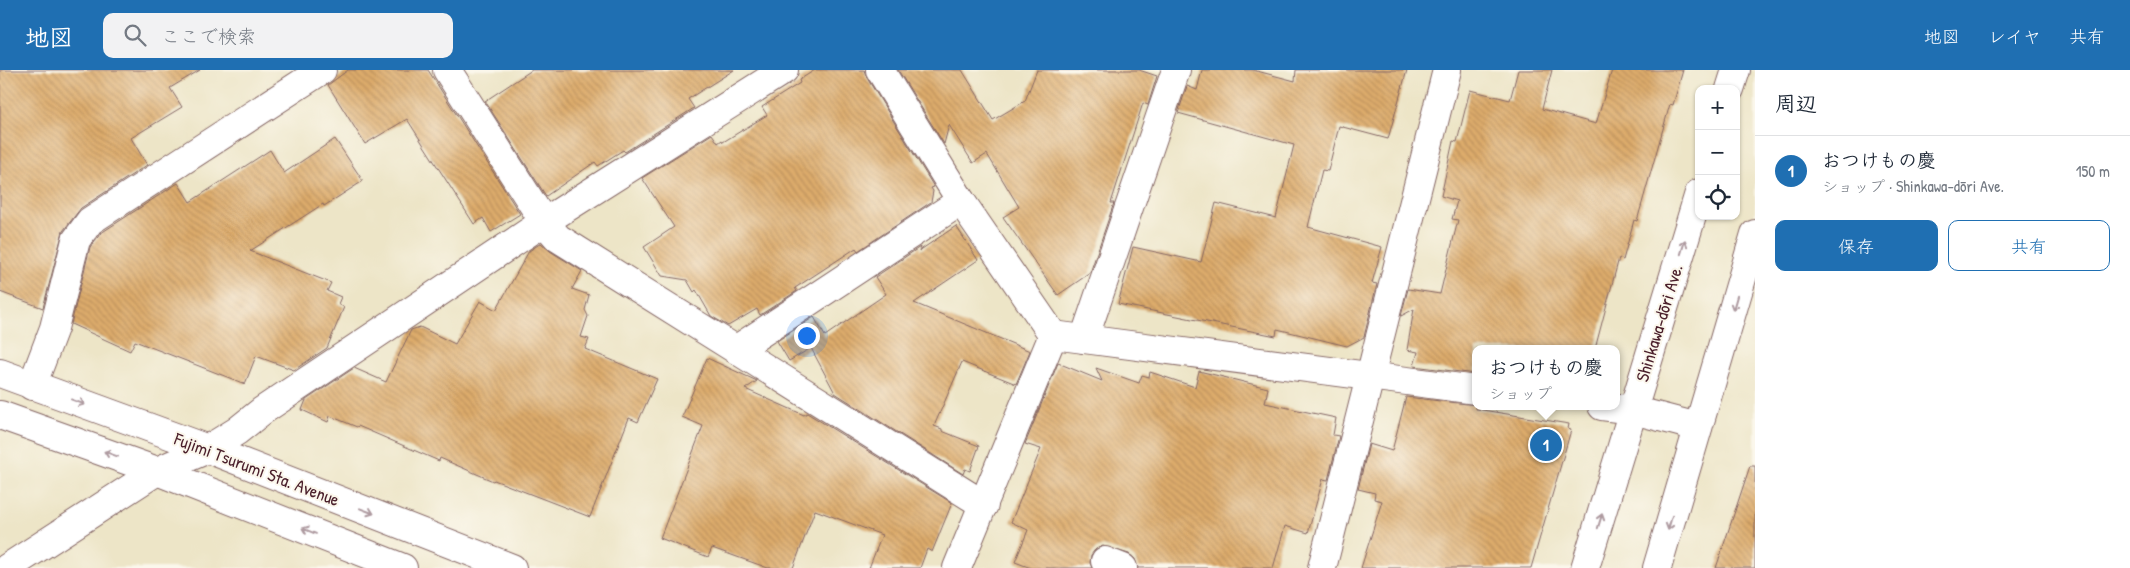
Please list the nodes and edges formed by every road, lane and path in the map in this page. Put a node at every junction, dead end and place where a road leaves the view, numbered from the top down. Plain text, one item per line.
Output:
1 (322, 70) edge
2 (447, 70) edge
3 (784, 70) edge
4 (880, 70) edge
5 (1176, 70) edge
6 (1447, 70) edge
7 (1736, 70) edge
8 (1731, 85) edge
9 (961, 201) junction
10 (1695, 206) edge
11 (544, 222) junction
12 (1753, 248) edge
13 (1053, 335) junction
14 (1084, 339) junction
15 (737, 349) junction
16 (0, 373) edge
17 (1370, 376) junction
18 (32, 386) junction
19 (1472, 389) edge
20 (1620, 408) edge
21 (1633, 410) junction
22 (0, 415) edge
23 (1698, 428) junction
24 (208, 449) junction
25 (157, 471) junction
26 (984, 505) junction
27 (7, 568) edge
28 (404, 568) edge
29 (512, 568) edge
30 (957, 568) edge
31 (1322, 568) edge
32 (1585, 568) edge
33 (1657, 568) edge

1 - 18 street
2 - 11 street
3 - 11 street
4 - 9 street
5 - 14 street
6 - 17 street
7 - 8 street
9 - 13 street
9 - 15 street
21 -> 10 street, Shinkawa-dōri Ave.
11 - 15 street
11 - 24 street
12 -> 23 street
13 - 14 street
13 - 26 street
14 - 17 street
15 - 26 street
16 - 18 street, Fujimi Tsurumi Sta. Avenue
17 - 19 street
17 - 31 street
18 -> 24 street, Fujimi Tsurumi Sta. Avenue
20 - 21 street
21 - 23 street
32 -> 21 street, Shinkawa-dōri Ave.
25 -> 22 street
23 -> 33 street
24 - 25 street
24 -> 29 street, Fujimi Tsurumi Sta. Avenue
25 - 27 street
28 -> 25 street
26 - 30 street

